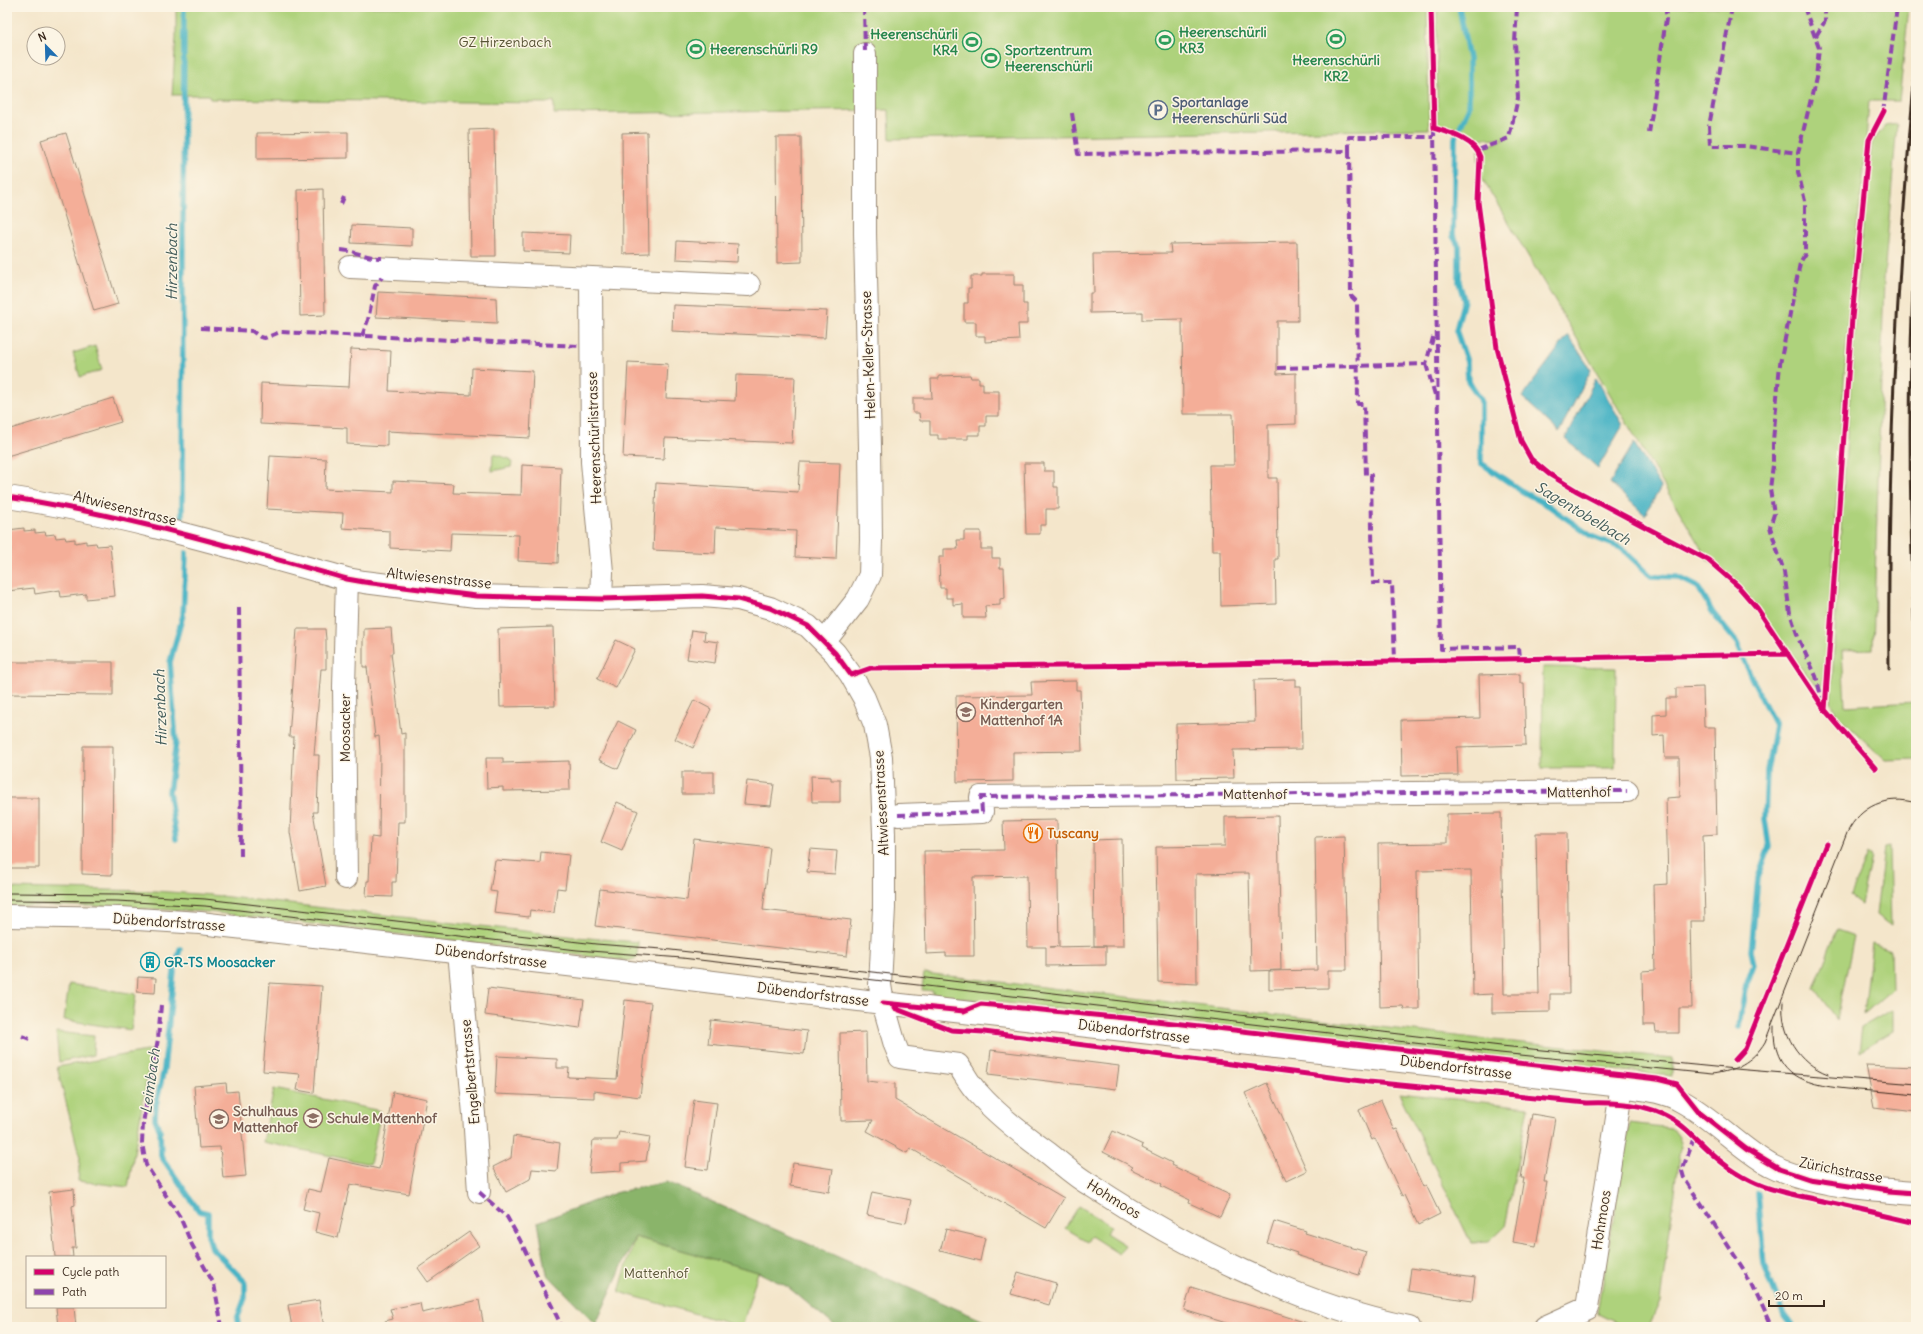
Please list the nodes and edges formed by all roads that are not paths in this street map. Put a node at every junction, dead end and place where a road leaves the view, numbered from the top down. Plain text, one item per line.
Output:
1 (865, 54) dead end
2 (350, 267) dead end
3 (591, 278) junction
4 (749, 285) dead end
5 (7, 497) edge
6 (348, 579) junction
7 (601, 598) junction
8 (825, 641) junction
9 (1627, 791) dead end
10 (898, 815) dead end
11 (346, 878) dead end
12 (7, 916) edge
13 (459, 952) junction
14 (883, 1003) junction
15 (1622, 1086) junction
16 (1725, 1132) joint
17 (479, 1192) dead end
18 (1916, 1193) edge
19 (1409, 1327) edge
20 (1545, 1327) edge

1 - 8 street, Helen-Keller-Strasse
2 - 3 street
3 - 4 street
3 - 7 street, Heerenschürlistrasse
5 - 6 street, Altwiesenstrasse
6 - 7 street, Altwiesenstrasse
6 - 11 street, Moosacker
7 - 8 street, Altwiesenstrasse
8 - 14 street, Altwiesenstrasse
9 - 10 street, Mattenhof
12 - 13 street, Dübendorfstrasse
13 - 14 street, Dübendorfstrasse
13 - 17 street, Engelbertstrasse
14 - 15 street, Dübendorfstrasse
14 - 19 street, Hohmoos
15 - 16 street, Dübendorfstrasse
15 - 20 street, Hohmoos
16 - 18 street, Zürichstrasse

